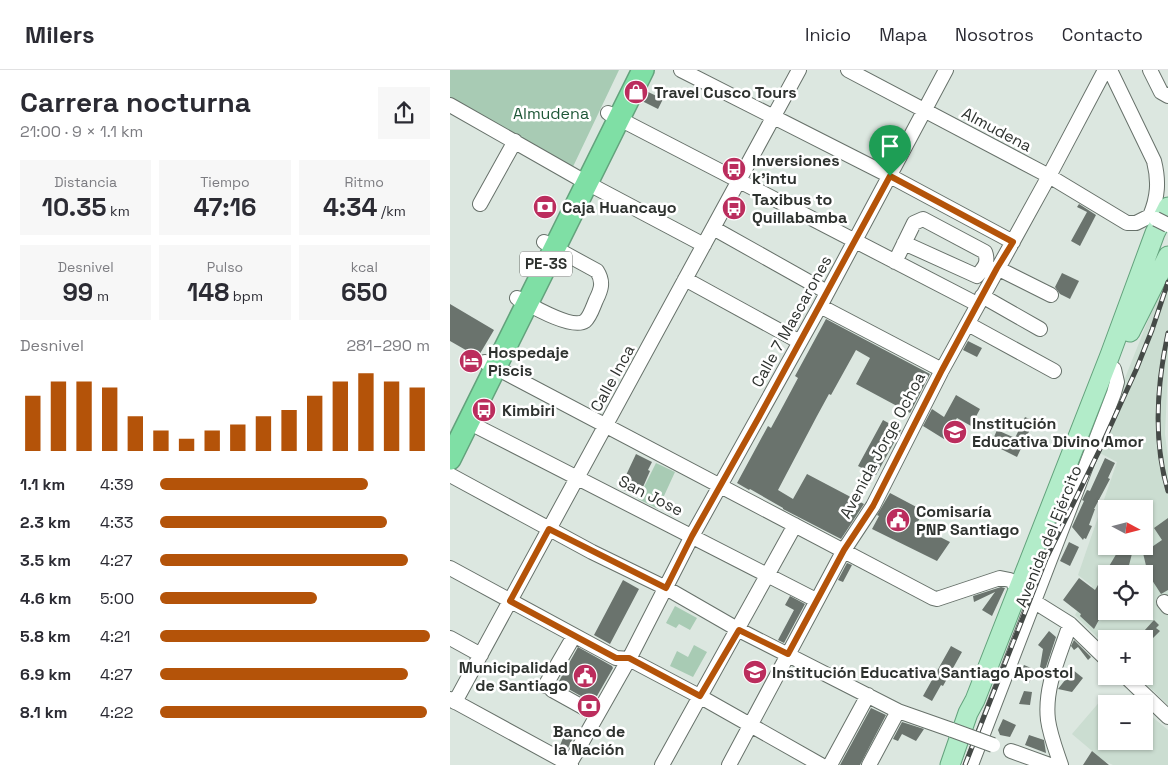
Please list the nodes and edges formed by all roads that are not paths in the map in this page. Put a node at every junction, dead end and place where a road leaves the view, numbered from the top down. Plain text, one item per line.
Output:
1 (629, 70) edge
2 (643, 70) edge
3 (681, 70) edge
4 (799, 70) edge
5 (848, 70) edge
6 (946, 70) edge
7 (1105, 70) edge
8 (1110, 70) edge
9 (1150, 70) edge
10 (1168, 96) edge
11 (450, 105) edge
12 (925, 111) junction
13 (613, 116) junction
14 (774, 116) junction
15 (515, 141) junction
16 (890, 176) junction
17 (1049, 176) junction
18 (581, 180) junction
19 (739, 180) junction
20 (480, 204) dead end
21 (1161, 217) edge
22 (713, 228) junction
23 (855, 241) junction
24 (1013, 242) junction
25 (904, 243) junction
26 (550, 244) junction
27 (704, 245) junction
28 (1168, 256) edge
29 (895, 262) junction
30 (997, 268) junction
31 (686, 279) junction
32 (827, 292) junction
33 (1051, 295) dead end
34 (522, 300) junction
35 (979, 300) junction
36 (820, 306) junction
37 (968, 324) junction
38 (1040, 329) dead end
39 (800, 342) junction
40 (490, 365) junction
41 (942, 370) junction
42 (1054, 372) dead end
43 (468, 422) junction
44 (606, 425) junction
45 (450, 433) edge
46 (450, 459) edge
47 (450, 475) edge
48 (578, 477) junction
49 (720, 485) junction
50 (796, 525) junction
51 (549, 529) junction
52 (692, 536) junction
53 (844, 550) junction
54 (450, 568) edge
55 (768, 576) junction
56 (666, 588) junction
57 (1026, 594) junction
58 (816, 600) junction
59 (510, 601) junction
60 (1070, 624) junction
61 (739, 630) junction
62 (574, 636) junction
63 (450, 638) edge
64 (1098, 651) edge
65 (788, 654) junction
66 (481, 655) junction
67 (629, 658) junction
68 (1134, 685) edge
69 (868, 695) junction
70 (700, 696) junction
71 (453, 700) edge
72 (898, 711) junction
73 (597, 715) junction
74 (1168, 717) edge
75 (750, 725) junction
76 (1011, 752) junction
77 (953, 764) edge
78 (569, 765) edge
79 (662, 765) edge
80 (729, 765) edge
81 (821, 765) edge
82 (830, 765) edge
83 (869, 765) edge
84 (971, 765) edge
85 (1026, 765) edge
86 (1050, 765) edge
87 (1061, 765) edge

1 - 13 highway, PE-3S
2 - 13 highway, PE-3S
3 - 14 street
4 - 14 street, Calle Inca
5 - 12 street, Almudena
6 - 12 street, Calle 7 Mascarones
7 - 17 street, Avenida Jorge Ochoa
8 - 21 street
9 - 10 street
11 - 15 street
12 - 16 street, Calle 7 Mascarones
12 - 17 street, Almudena
13 - 18 highway, PE-3S
13 - 19 street
14 - 16 street
14 - 19 street, Calle Inca
15 - 18 street
15 - 20 street
16 - 23 street, Calle 7 Mascarones
16 - 24 street
17 - 21 street, Almudena
17 - 24 street, Avenida Jorge Ochoa
18 - 26 highway, PE-3S
18 - 27 street
19 - 22 street, Calle Inca
19 - 23 street
21 - 57 main road, Avenida del Ejército
22 - 27 street, Calle Inca
22 - 32 street
23 - 29 street
23 - 32 street, Calle 7 Mascarones
24 - 30 street, Avenida Jorge Ochoa
25 - 25 street
25 - 29 street
26 - 34 highway, PE-3S
26 - 34 street
27 - 31 street, Calle Inca
28 - 57 main road, Avenida del Ejército
29 - 35 street
30 - 33 street
30 - 35 street, Avenida Jorge Ochoa
31 - 39 street
31 - 44 street, Calle Inca
32 - 36 street, Calle 7 Mascarones
34 - 40 highway, PE-3S
35 - 37 street, Avenida Jorge Ochoa
35 - 38 street
36 - 39 street, Calle 7 Mascarones
36 - 41 street
37 - 41 street, Avenida Jorge Ochoa
37 - 42 street
39 - 49 street, Calle 7 Mascarones
40 - 43 highway, PE-3S
40 - 44 street
40 - 45 highway, PE-3S
41 - 53 street, Avenida Jorge Ochoa
43 - 46 highway, PE-3S
43 - 48 street, San Jose
44 - 48 street, Calle Inca
44 - 49 street
47 - 51 street
48 - 51 street, Calle Inca
48 - 52 street, San Jose
49 - 50 street
49 - 52 street, Calle 7 Mascarones
50 - 53 street
50 - 55 street
51 - 56 street
51 - 59 street, Calle Inca
52 - 55 street, San Jose
52 - 56 street, Calle 7 Mascarones
53 - 57 street
53 - 58 street, Avenida Jorge Ochoa
54 - 59 street
55 - 58 street, San Jose
55 - 61 street
56 - 61 street
56 - 67 street, Calle 7 Mascarones
57 - 60 street
57 - 77 main road, Avenida del Ejército
57 - 77 main road, Avenida del Ejército
57 - 84 street, Avenida del Ejército
58 - 65 street, Avenida Jorge Ochoa
59 - 62 street
59 - 66 street, Calle Inca
60 - 64 street
60 - 87 street
61 - 65 street
61 - 70 street
62 - 67 street
62 - 73 street
63 - 66 street
65 - 69 street
65 - 75 street, Avenida Jorge Ochoa
66 - 71 street, Calle Inca
67 - 70 street
67 - 73 street, Calle 7 Mascarones
68 - 74 street
69 - 72 street
69 - 82 street
70 - 75 street
70 - 79 street
71 - 78 street
72 - 76 street, bridge
72 - 83 street
73 - 78 street, Calle 7 Mascarones
75 - 80 street, Avenida Jorge Ochoa
75 - 81 street
76 - 85 street
76 - 86 street

